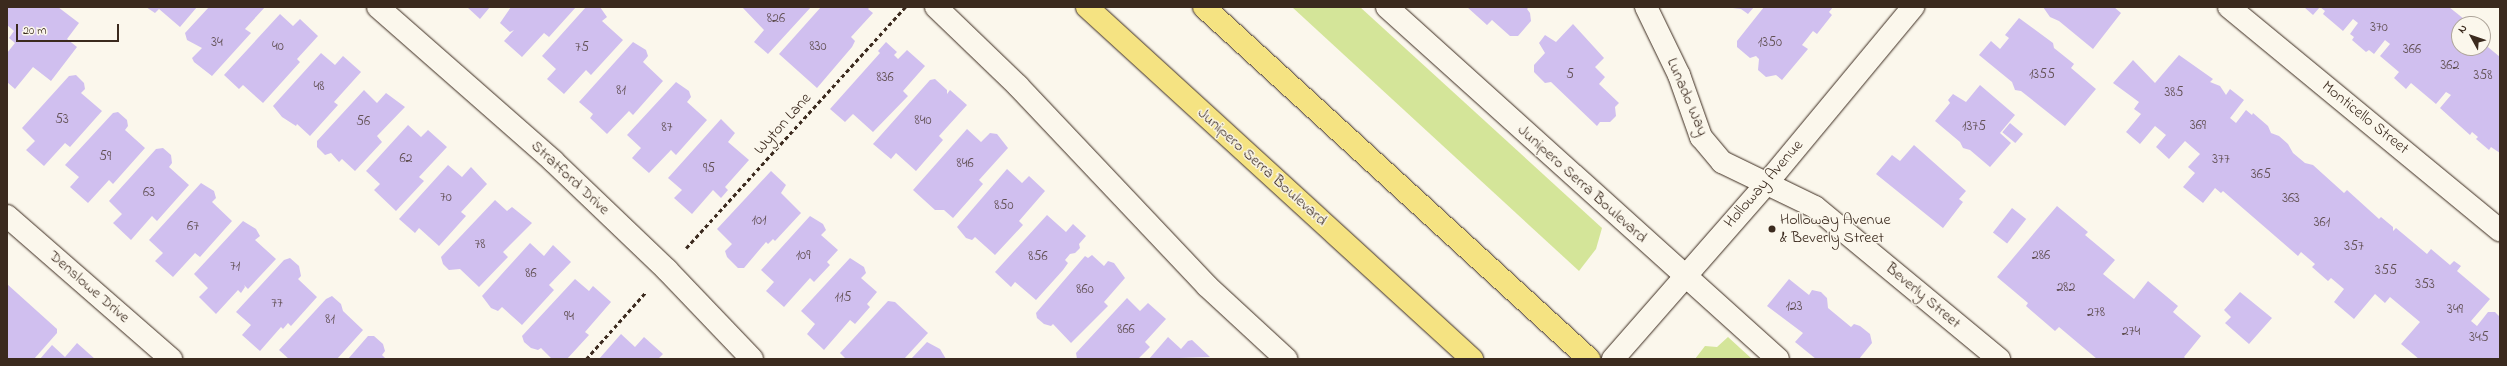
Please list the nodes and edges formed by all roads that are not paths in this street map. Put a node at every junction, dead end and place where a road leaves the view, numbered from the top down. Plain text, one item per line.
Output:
1 (378, 7) edge
2 (936, 7) edge
3 (1087, 7) edge
4 (1204, 7) edge
5 (1388, 7) edge
6 (1646, 7) edge
7 (1913, 7) edge
8 (2229, 7) edge
9 (1767, 183) junction
10 (7, 216) edge
11 (2500, 230) edge
12 (1684, 277) junction
13 (171, 359) edge
14 (752, 359) edge
15 (1286, 359) edge
16 (1472, 359) edge
17 (1589, 359) edge
18 (1612, 359) edge
19 (1778, 359) edge
20 (1999, 359) edge

1 - 14 street, Stratford Drive
2 - 15 street
3 - 16 main road, Junipero Serra Boulevard
4 - 17 main road
5 - 12 street, Junipero Serra Boulevard
6 - 9 street, Lunado Way
7 - 9 street, Holloway Avenue
8 - 11 street, Monticello Street
9 - 12 street, Holloway Avenue
9 - 20 street, Beverly Street
10 - 13 street, Denslowe Drive
12 - 18 street, Holloway Avenue
12 - 19 street, Junipero Serra Boulevard

